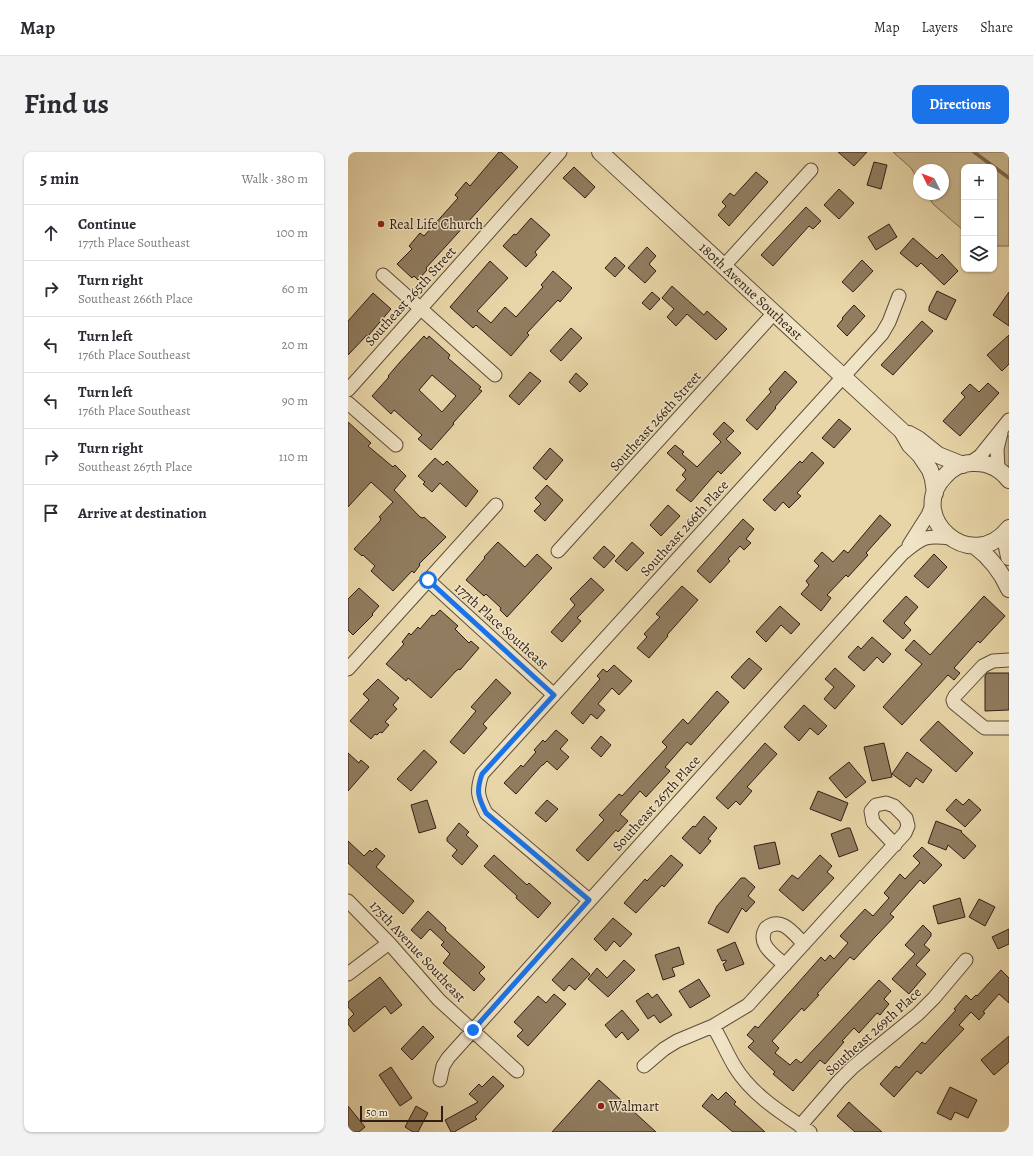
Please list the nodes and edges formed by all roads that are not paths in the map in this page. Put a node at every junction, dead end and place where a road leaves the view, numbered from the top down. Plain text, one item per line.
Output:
1 (560, 152) edge
2 (600, 152) edge
3 (811, 170) dead end
4 (724, 266) junction
5 (382, 275) dead end
6 (899, 296) dead end
7 (420, 308) junction
8 (774, 313) junction
9 (495, 375) dead end
10 (844, 377) junction
11 (348, 390) edge
12 (348, 403) edge
13 (1006, 424) edge
14 (902, 431) junction
15 (396, 445) dead end
16 (966, 464) junction
17 (1005, 476) edge
18 (934, 498) junction
19 (496, 505) dead end
20 (1009, 529) edge
21 (950, 538) junction
22 (975, 546) junction
23 (558, 551) dead end
24 (903, 554) junction
25 (1009, 557) edge
26 (428, 580) junction
27 (1009, 589) edge
28 (1009, 660) edge
29 (348, 670) edge
30 (554, 695) junction
31 (1009, 728) edge
32 (895, 845) dead end
33 (589, 900) junction
34 (348, 901) edge
35 (389, 943) junction
36 (804, 944) junction
37 (966, 960) dead end
38 (785, 965) junction
39 (348, 974) edge
40 (714, 1026) junction
41 (473, 1030) junction
42 (644, 1066) dead end
43 (517, 1071) dead end
44 (440, 1080) dead end
45 (805, 1129) edge

1 - 7 street, Southeast 265th Street
2 - 4 street, 180th Avenue Southeast
3 - 4 street
4 - 8 street, 180th Avenue Southeast
5 - 7 street
6 - 10 street, Southeast 266th Place
7 - 9 street
7 - 11 street, Southeast 265th Street
8 - 10 street, 180th Avenue Southeast
8 - 23 street, Southeast 266th Street
10 - 14 street, 180th Avenue Southeast
10 - 30 street, Southeast 266th Place
12 - 15 street
13 - 16 street
13 - 17 street
14 - 16 street, 180th Avenue Southeast
14 - 18 street, 180th Avenue Southeast
16 - 17 street, 180th Avenue Southeast
16 - 18 street
18 - 21 street, 180th Avenue Southeast
18 - 24 street, Southeast 267th Place
19 - 26 street
20 - 22 street
20 - 25 street
21 - 22 street
21 - 24 street, Southeast 267th Place
22 - 27 street
24 - 33 street, Southeast 267th Place
26 - 29 street
26 - 30 street, 177th Place Southeast
28 - 31 street
30 - 33 street, Southeast 266th Place
32 - 36 street
33 - 41 street, Southeast 267th Place
34 - 35 street, 175th Avenue Southeast
35 - 39 street
35 - 41 street, 175th Avenue Southeast
36 - 38 street
36 - 38 street
37 - 45 street, Southeast 269th Place
38 - 40 street
40 - 42 street
40 - 45 street
41 - 43 street, 175th Avenue Southeast
41 - 44 street, Southeast 267th Place

